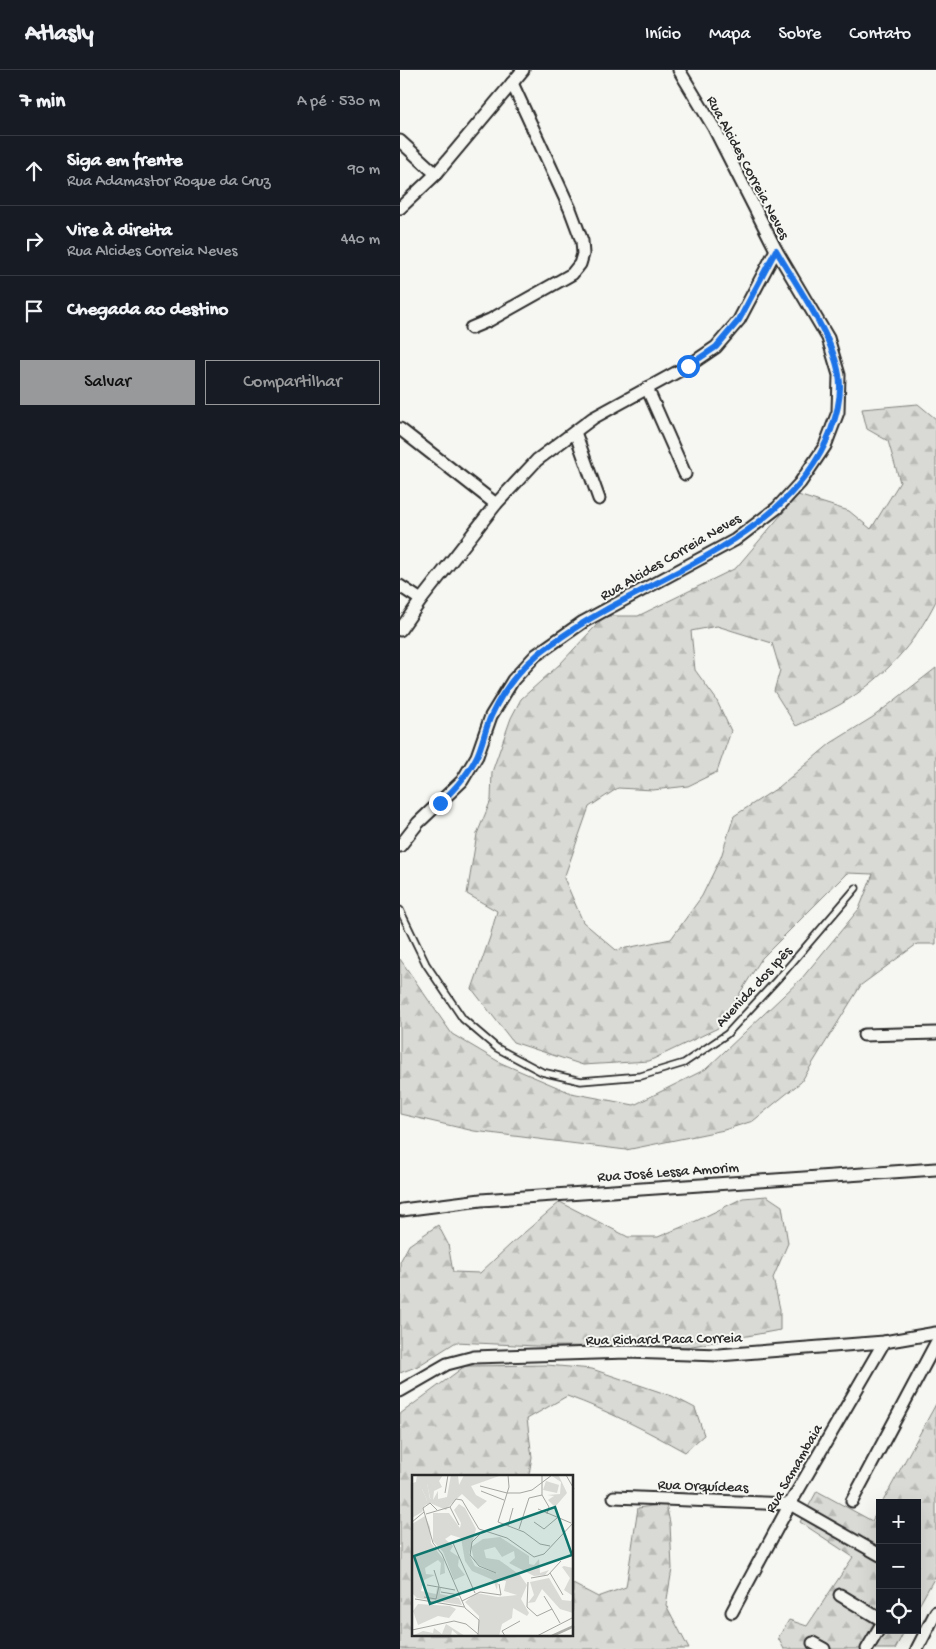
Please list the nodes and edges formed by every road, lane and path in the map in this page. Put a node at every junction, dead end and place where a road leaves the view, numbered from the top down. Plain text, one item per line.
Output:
1 (524, 70) edge
2 (679, 70) edge
3 (512, 83) junction
4 (400, 141) edge
5 (436, 174) junction
6 (400, 208) edge
7 (776, 250) junction
8 (471, 328) dead end
9 (647, 388) junction
10 (400, 429) edge
11 (575, 432) junction
12 (684, 474) dead end
13 (599, 499) dead end
14 (496, 504) junction
15 (400, 586) edge
16 (421, 600) junction
17 (400, 630) edge
18 (400, 846) edge
19 (856, 888) dead end
20 (400, 910) edge
21 (936, 1033) edge
22 (864, 1035) dead end
23 (936, 1169) edge
24 (402, 1210) dead end
25 (936, 1333) edge
26 (884, 1342) junction
27 (936, 1343) edge
28 (400, 1391) edge
29 (614, 1497) dead end
30 (852, 1501) dead end
31 (790, 1504) junction
32 (876, 1553) edge
33 (840, 1595) dead end
34 (732, 1612) dead end
35 (936, 1612) edge
36 (876, 1617) edge
37 (876, 1633) edge
38 (813, 1643) dead end
39 (824, 1649) edge
40 (867, 1649) edge
41 (917, 1649) edge

1 - 3 street
2 - 7 street, Rua Alcides Correia Neves
3 - 5 street
3 - 8 street
4 - 5 street
5 - 6 street
7 - 9 street
7 - 18 street, Rua Alcides Correia Neves
9 - 11 street
9 - 12 street
10 - 14 street
11 - 13 street
11 - 14 street
14 - 16 street
15 - 16 street
16 - 17 street
19 - 20 lane, Avenida dos Ipês
21 - 22 street
23 - 24 street, Rua José Lessa Amorim
25 - 26 street, Rua Richard Paca Correia
26 - 28 street, Rua Richard Paca Correia
26 - 31 street, Rua Samambaia
27 - 30 street
29 - 31 street, Rua Orquídeas
31 - 32 street
31 - 34 street, Rua Samambaia
33 - 36 street
35 - 41 street
37 - 40 street
38 - 39 street

